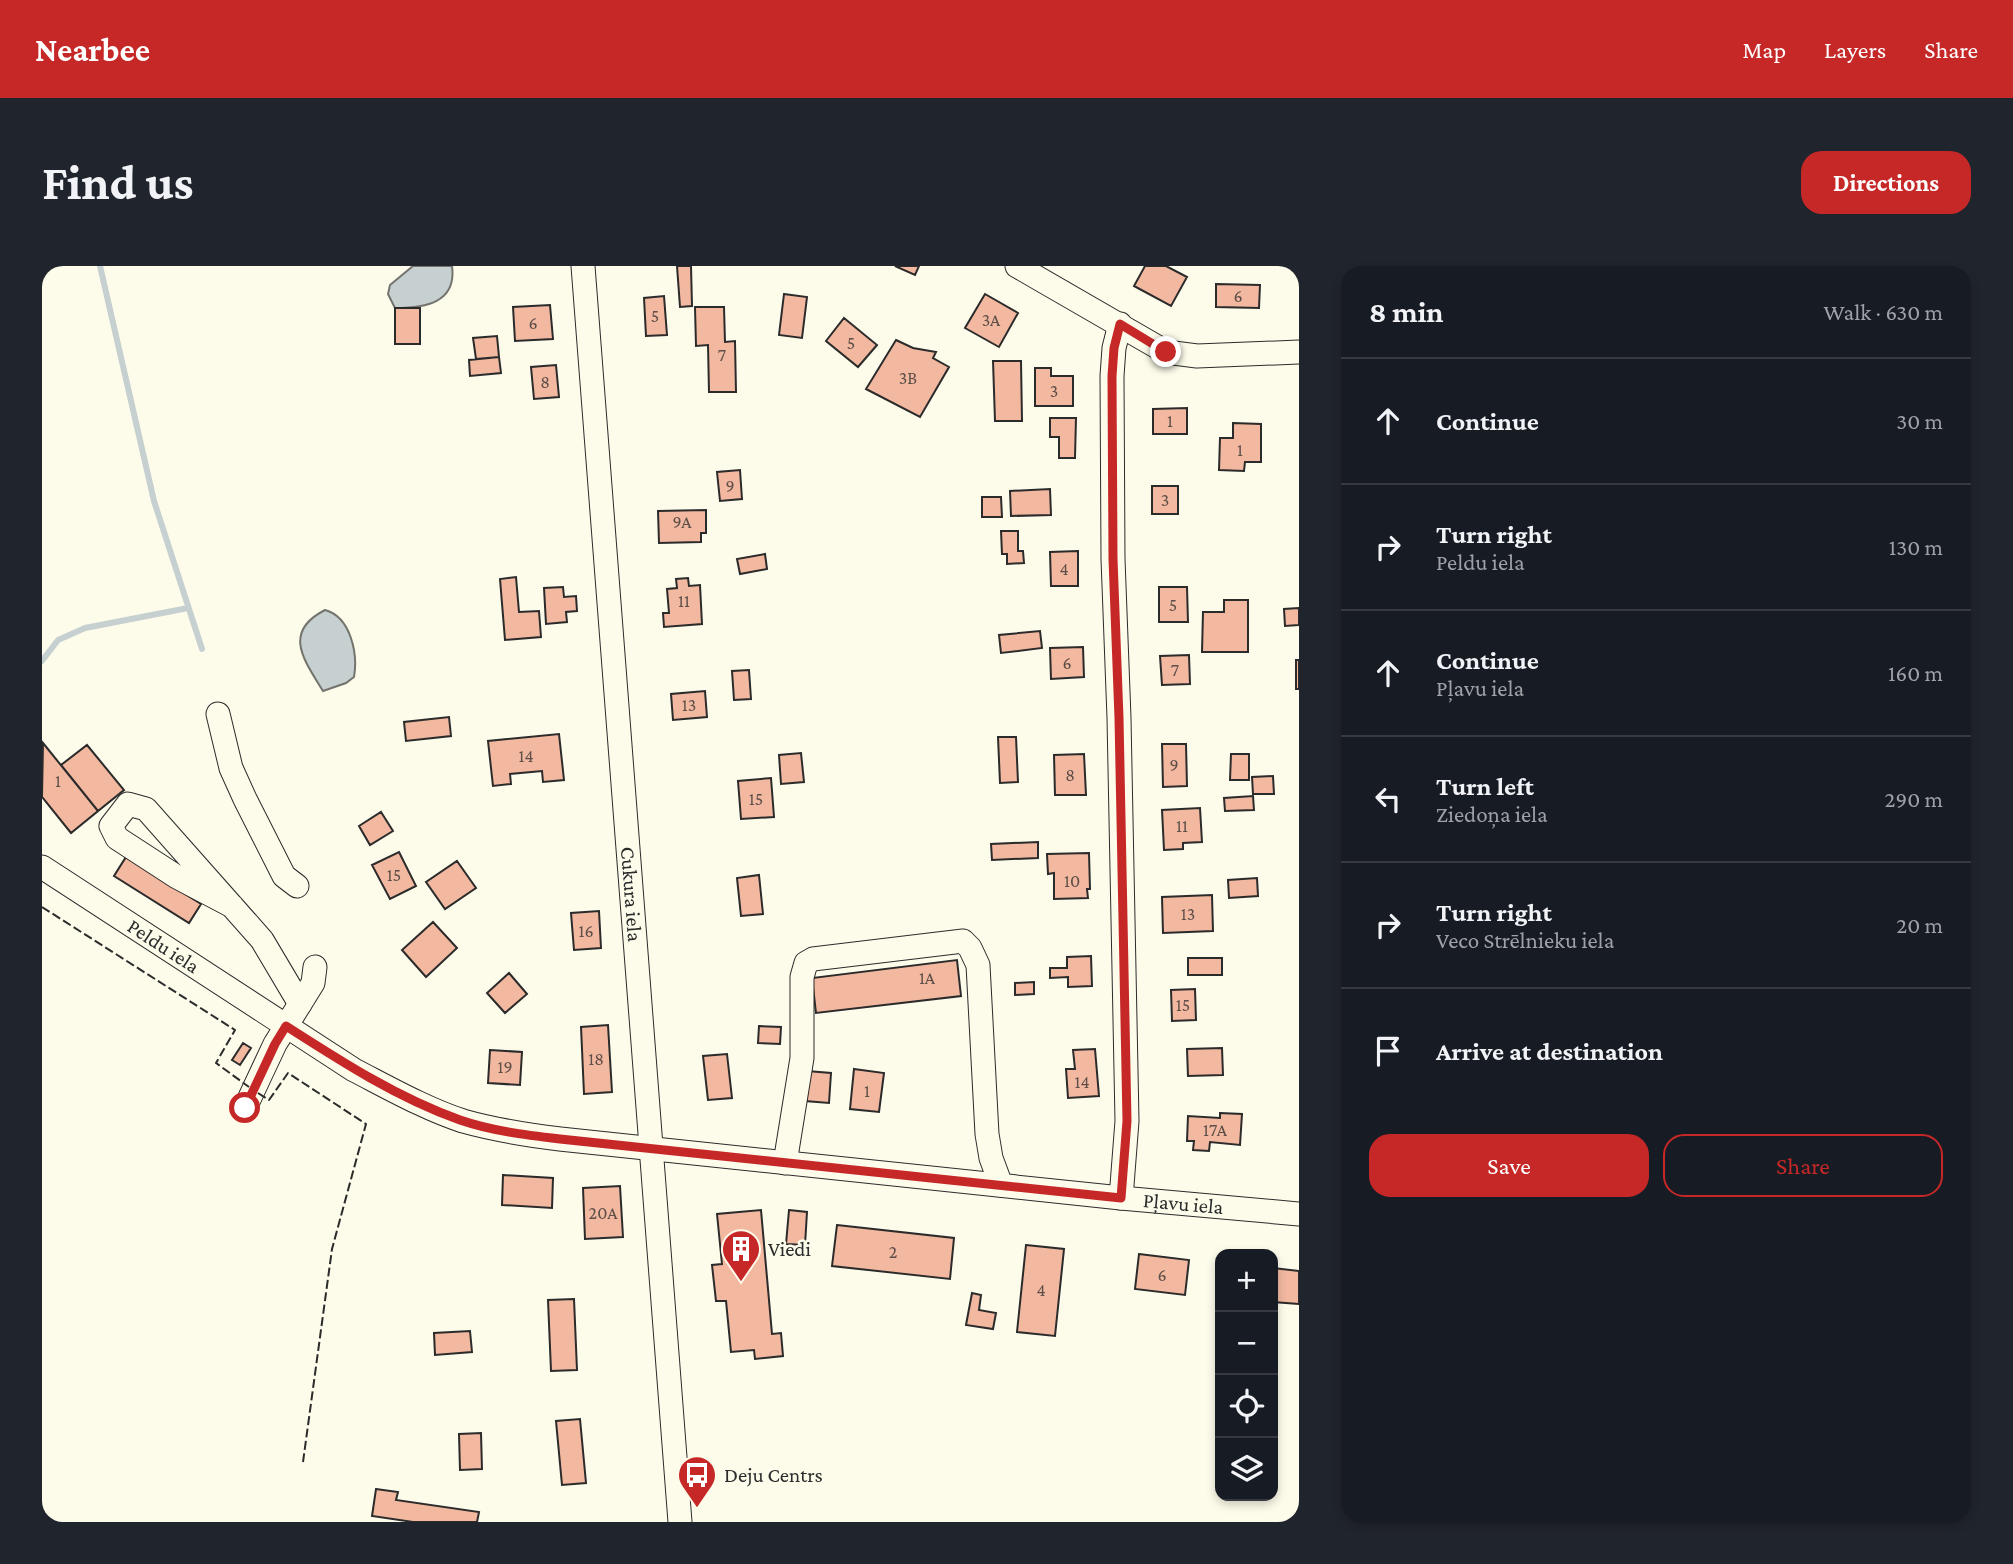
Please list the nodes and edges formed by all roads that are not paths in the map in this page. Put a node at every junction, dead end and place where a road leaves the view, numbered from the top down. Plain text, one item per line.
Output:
1 (583, 266) edge
2 (1017, 266) edge
3 (1120, 324) junction
4 (1299, 352) edge
5 (218, 714) dead end
6 (42, 867) edge
7 (297, 886) dead end
8 (232, 906) junction
9 (315, 967) dead end
10 (300, 1004) junction
11 (286, 1026) junction
12 (245, 1108) dead end
13 (650, 1149) junction
14 (785, 1163) junction
15 (1001, 1185) junction
16 (1121, 1198) junction
17 (1299, 1214) edge
18 (680, 1522) edge

1 - 13 street, Cukura iela
2 - 3 street
3 - 4 street
3 - 16 street
5 - 7 street
6 - 11 street, Peldu iela
8 - 8 street
8 - 10 street
9 - 10 street
10 - 11 street
11 - 12 street
11 - 13 street, Peldu iela
13 - 14 street, Pļavu iela
13 - 18 street, Cukura iela
14 - 15 street, Pļavu iela
14 - 15 street
15 - 16 street, Pļavu iela
16 - 17 street, Pļavu iela

